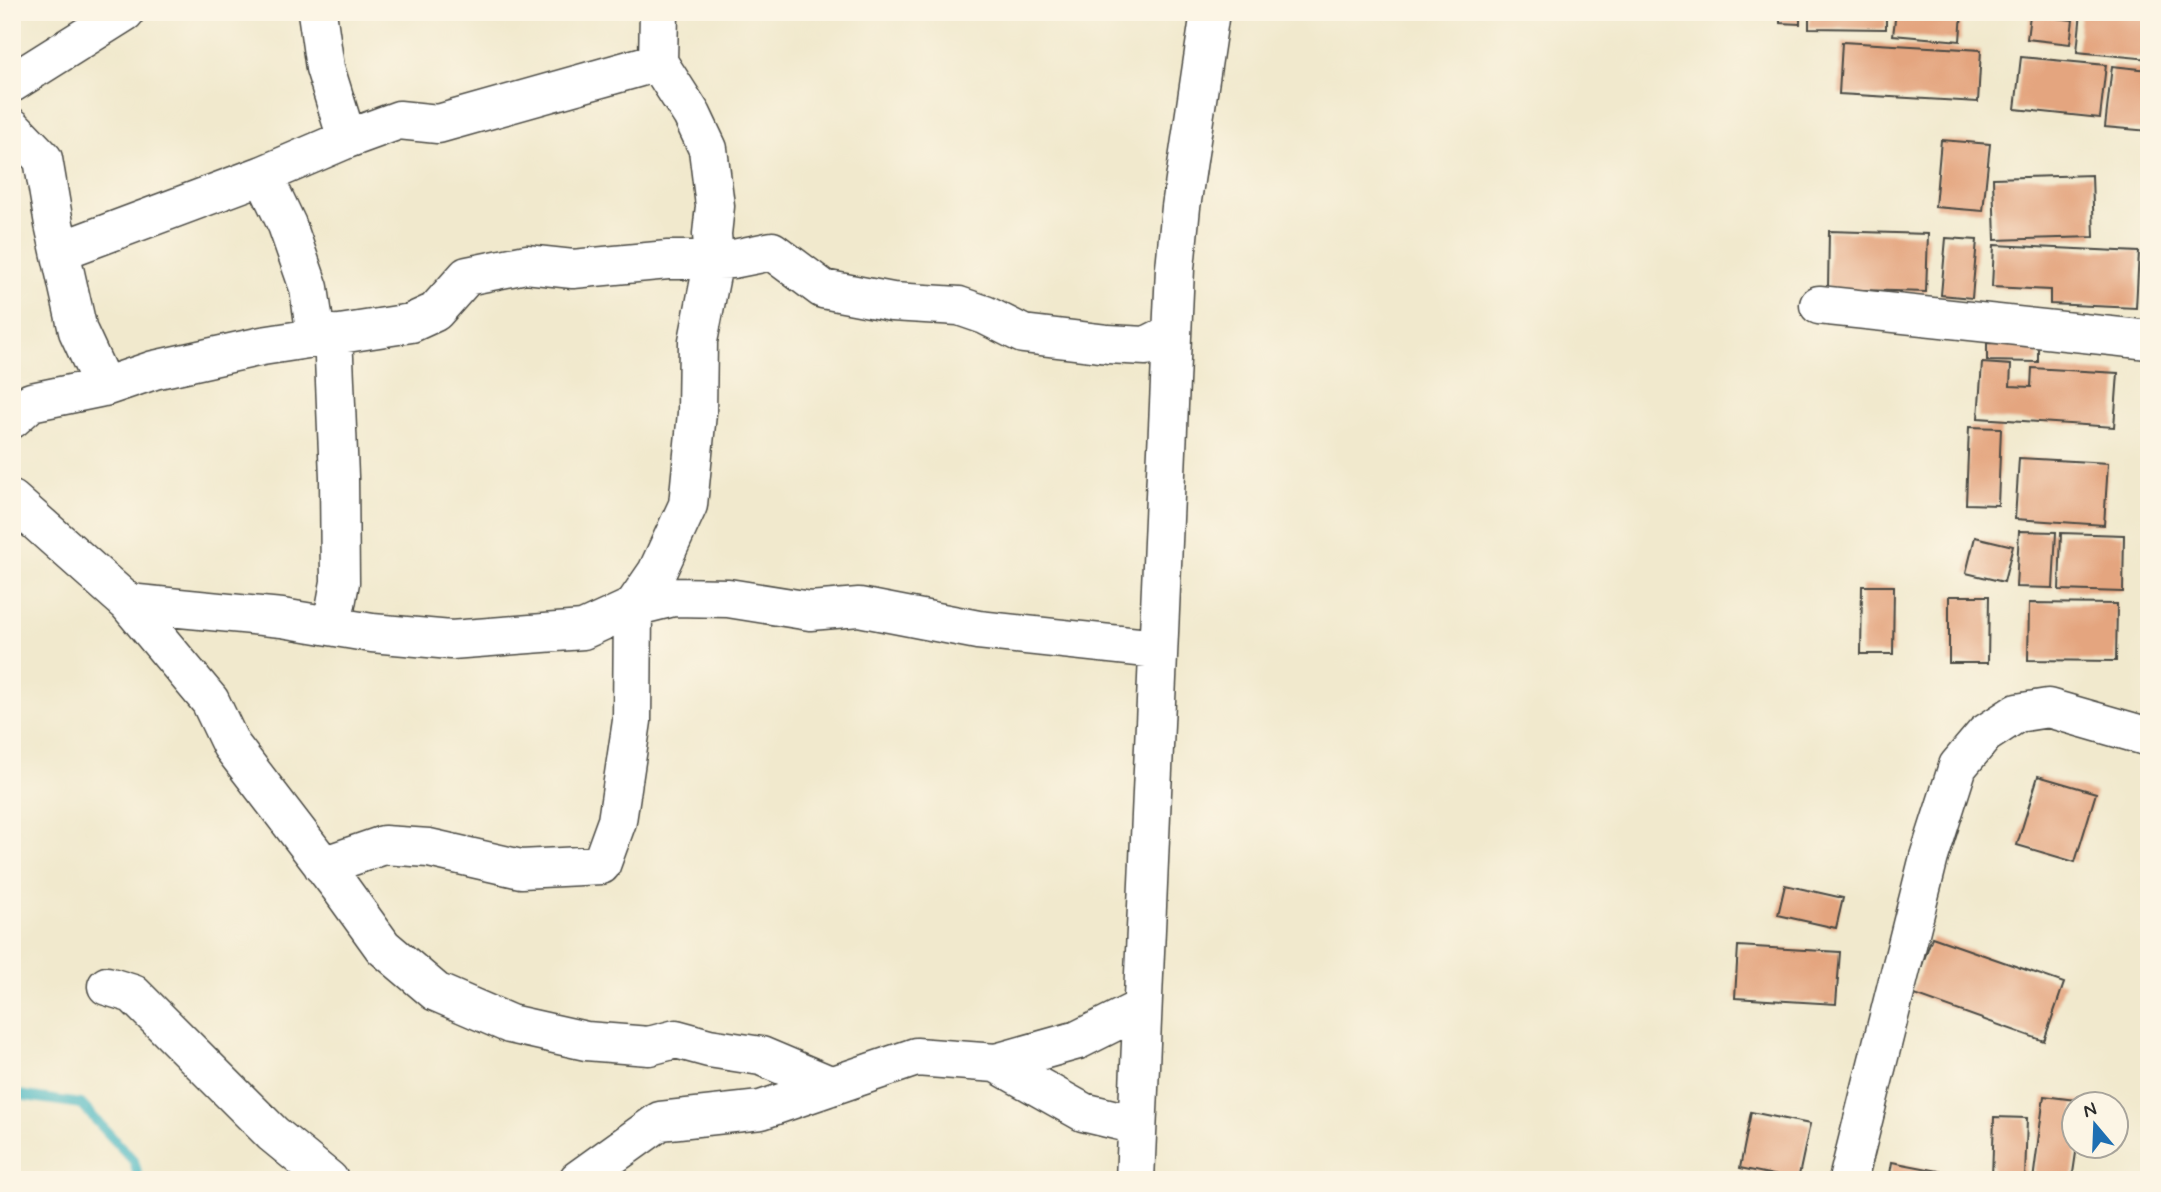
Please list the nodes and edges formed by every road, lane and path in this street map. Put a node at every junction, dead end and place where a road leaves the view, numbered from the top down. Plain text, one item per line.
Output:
1 (125, 12) edge
2 (317, 12) edge
3 (660, 12) edge
4 (1210, 12) edge
5 (658, 62) junction
6 (12, 83) edge
7 (12, 127) edge
8 (347, 139) junction
9 (263, 175) junction
10 (60, 251) junction
11 (713, 259) junction
12 (1819, 305) dead end
13 (1172, 333) junction
14 (325, 336) junction
15 (2149, 341) edge
16 (104, 387) junction
17 (12, 419) edge
18 (12, 500) edge
19 (128, 603) junction
20 (633, 607) junction
21 (332, 626) junction
22 (1157, 649) junction
23 (2149, 737) edge
24 (323, 866) junction
25 (107, 986) dead end
26 (1142, 1008) junction
27 (996, 1063) junction
28 (832, 1086) junction
29 (1137, 1125) junction
30 (329, 1180) edge
31 (578, 1180) edge
32 (1135, 1180) edge
33 (1848, 1180) edge

1 - 6 street
2 - 8 street
3 - 5 street
4 - 13 street
5 - 8 street
5 - 11 street
7 - 10 street
8 - 9 street
9 - 10 street
9 - 14 street
10 - 16 street
11 - 13 street
11 - 14 street
11 - 20 street
12 - 15 street
13 - 22 street
14 - 16 street
14 - 21 street
16 - 17 street
18 - 19 street
19 - 21 street
19 - 24 street
20 - 21 street
20 - 22 street
20 - 24 street
22 - 26 street
23 - 33 street
24 - 28 street
25 - 30 street
26 - 27 street
26 - 29 street
27 - 28 street
27 - 29 street
28 - 31 street
29 - 32 street

